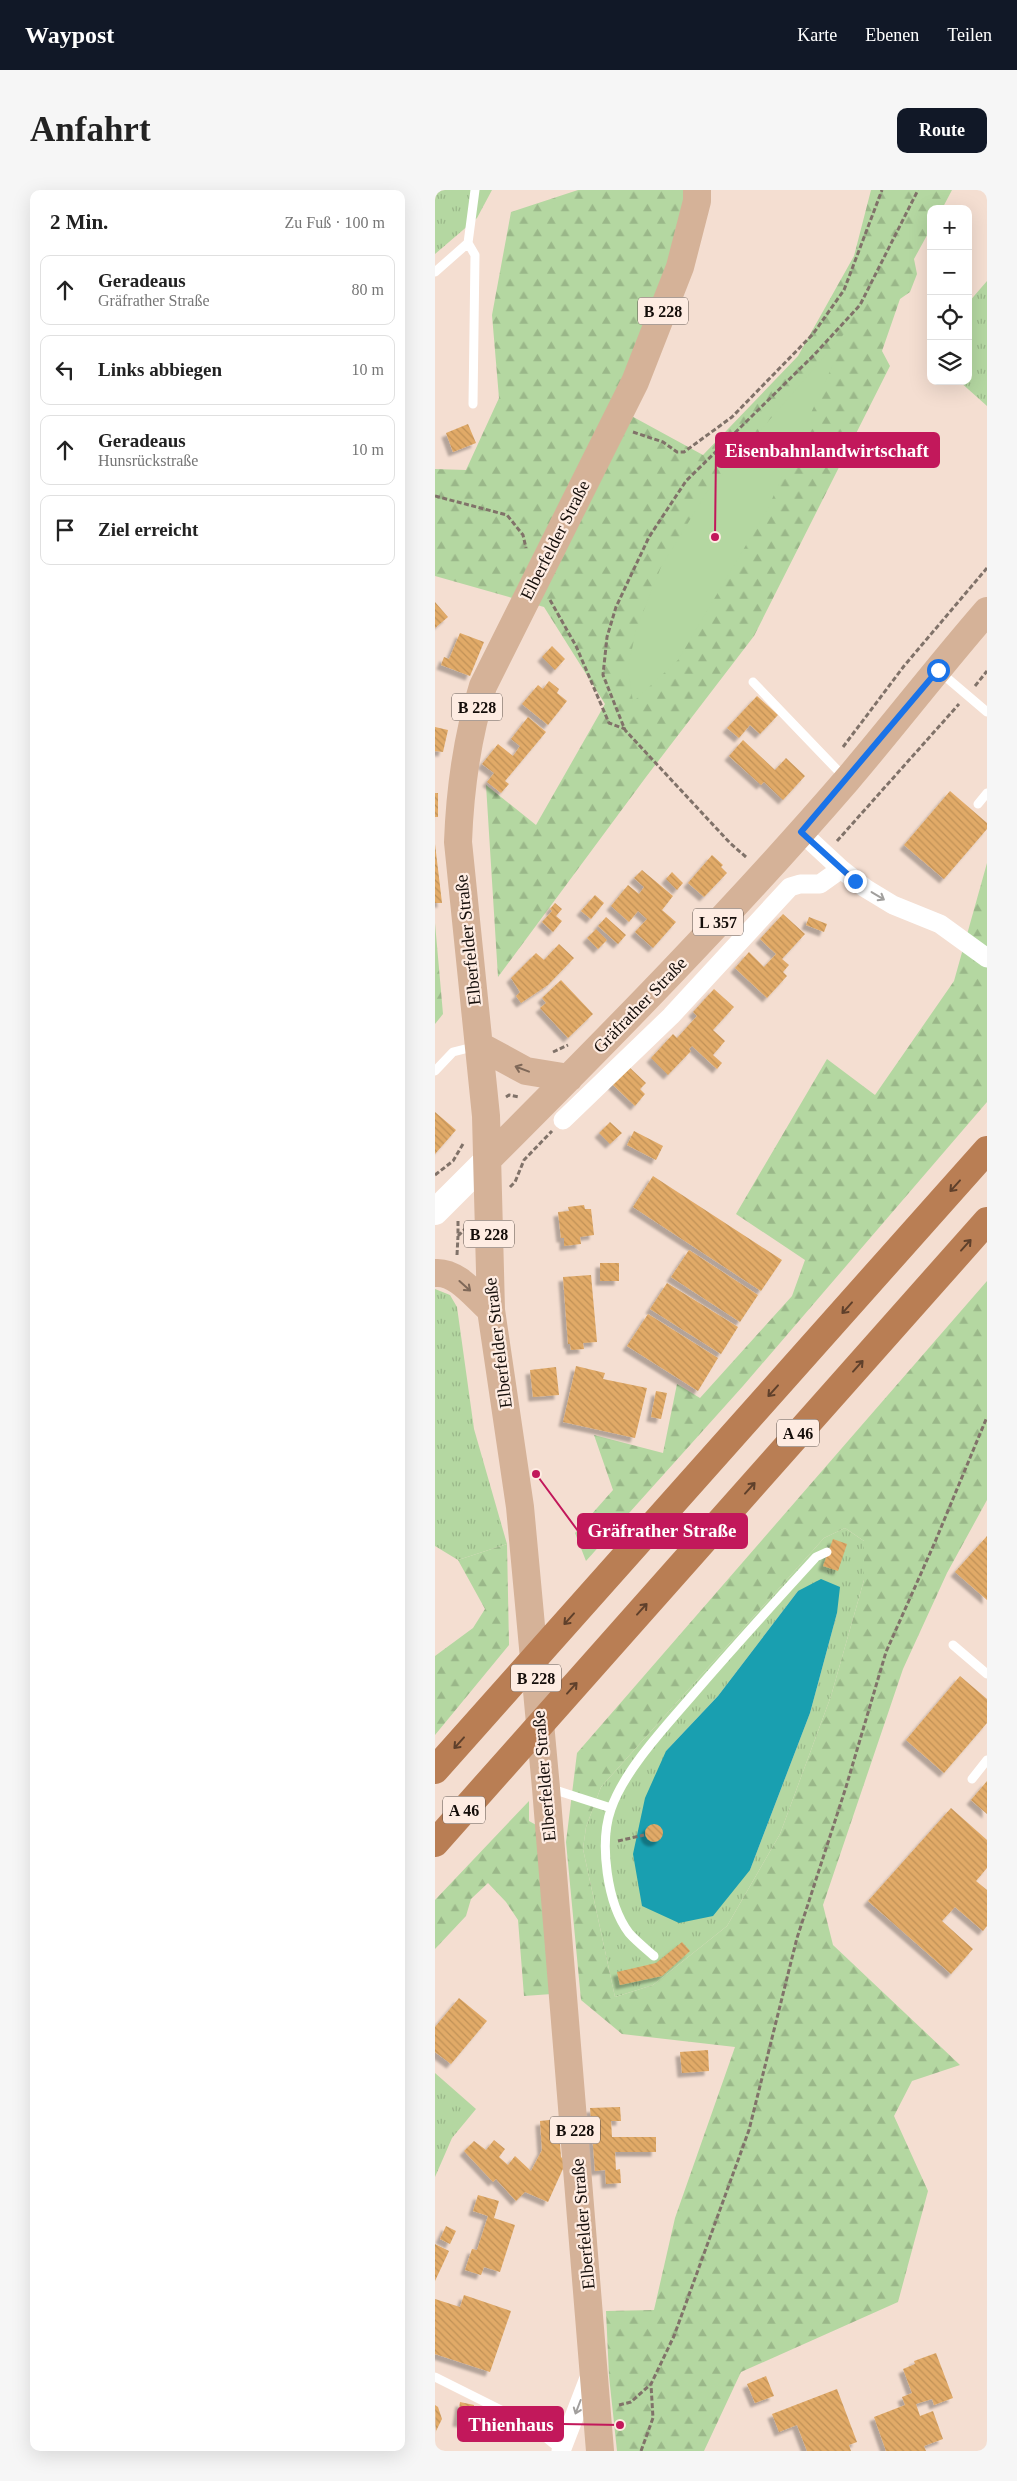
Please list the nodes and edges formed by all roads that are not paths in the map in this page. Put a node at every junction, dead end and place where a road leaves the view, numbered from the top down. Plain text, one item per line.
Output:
1 (475, 190) edge
2 (697, 190) edge
3 (468, 243) junction
4 (435, 272) edge
5 (473, 404) dead end
6 (987, 611) edge
7 (938, 670) junction
8 (753, 682) dead end
9 (987, 712) edge
10 (838, 772) junction
11 (987, 793) edge
12 (978, 804) dead end
13 (801, 832) junction
14 (841, 869) junction
15 (987, 958) edge
16 (480, 1046) junction
17 (435, 1071) edge
18 (569, 1078) junction
19 (555, 1112) junction
20 (987, 1150) edge
21 (488, 1159) junction
22 (435, 1211) edge
23 (987, 1222) edge
24 (435, 1273) edge
25 (491, 1310) junction
26 (827, 1552) dead end
27 (953, 1645) dead end
28 (987, 1674) edge
29 (987, 1760) edge
30 (435, 1770) edge
31 (972, 1779) dead end
32 (546, 1788) junction
33 (611, 1808) junction
34 (435, 1843) edge
35 (654, 1956) dead end
36 (595, 2363) junction
37 (435, 2377) edge
38 (561, 2451) edge
39 (600, 2451) edge

1 - 3 lane
2 - 16 main road, Elberfelder Straße / B 228
3 - 4 lane
3 - 5 lane
6 - 7 main road, Gräfrather Straße / L 357
7 - 9 lane
7 - 10 main road, Gräfrather Straße / L 357
8 - 10 lane
10 - 13 main road, Gräfrather Straße / L 357
11 - 12 lane
13 - 14 street
13 - 18 main road, Gräfrather Straße / L 357
14 -> 15 street
14 - 19 street, Gräfrather Straße
16 - 17 lane
18 -> 16 main road
16 - 21 main road, Elberfelder Straße / B 228
18 - 19 main road, Gräfrather Straße / L 357
19 - 21 main road, Gräfrather Straße / L 357
20 -> 30 highway, A 46
21 - 22 main road, L 357
21 - 25 main road, Elberfelder Straße / B 228
34 -> 23 highway, A 46
24 -> 25 main road
25 - 32 main road, Elberfelder Straße / B 228
26 - 33 lane
27 - 28 lane
29 - 31 lane
32 - 33 lane
32 - 36 main road, Elberfelder Straße / B 228
33 - 35 lane
36 -> 38 street, Elberfelder Straße
36 - 39 main road, Elberfelder Straße / B 228
37 - 38 lane, Elberfelder Straße

